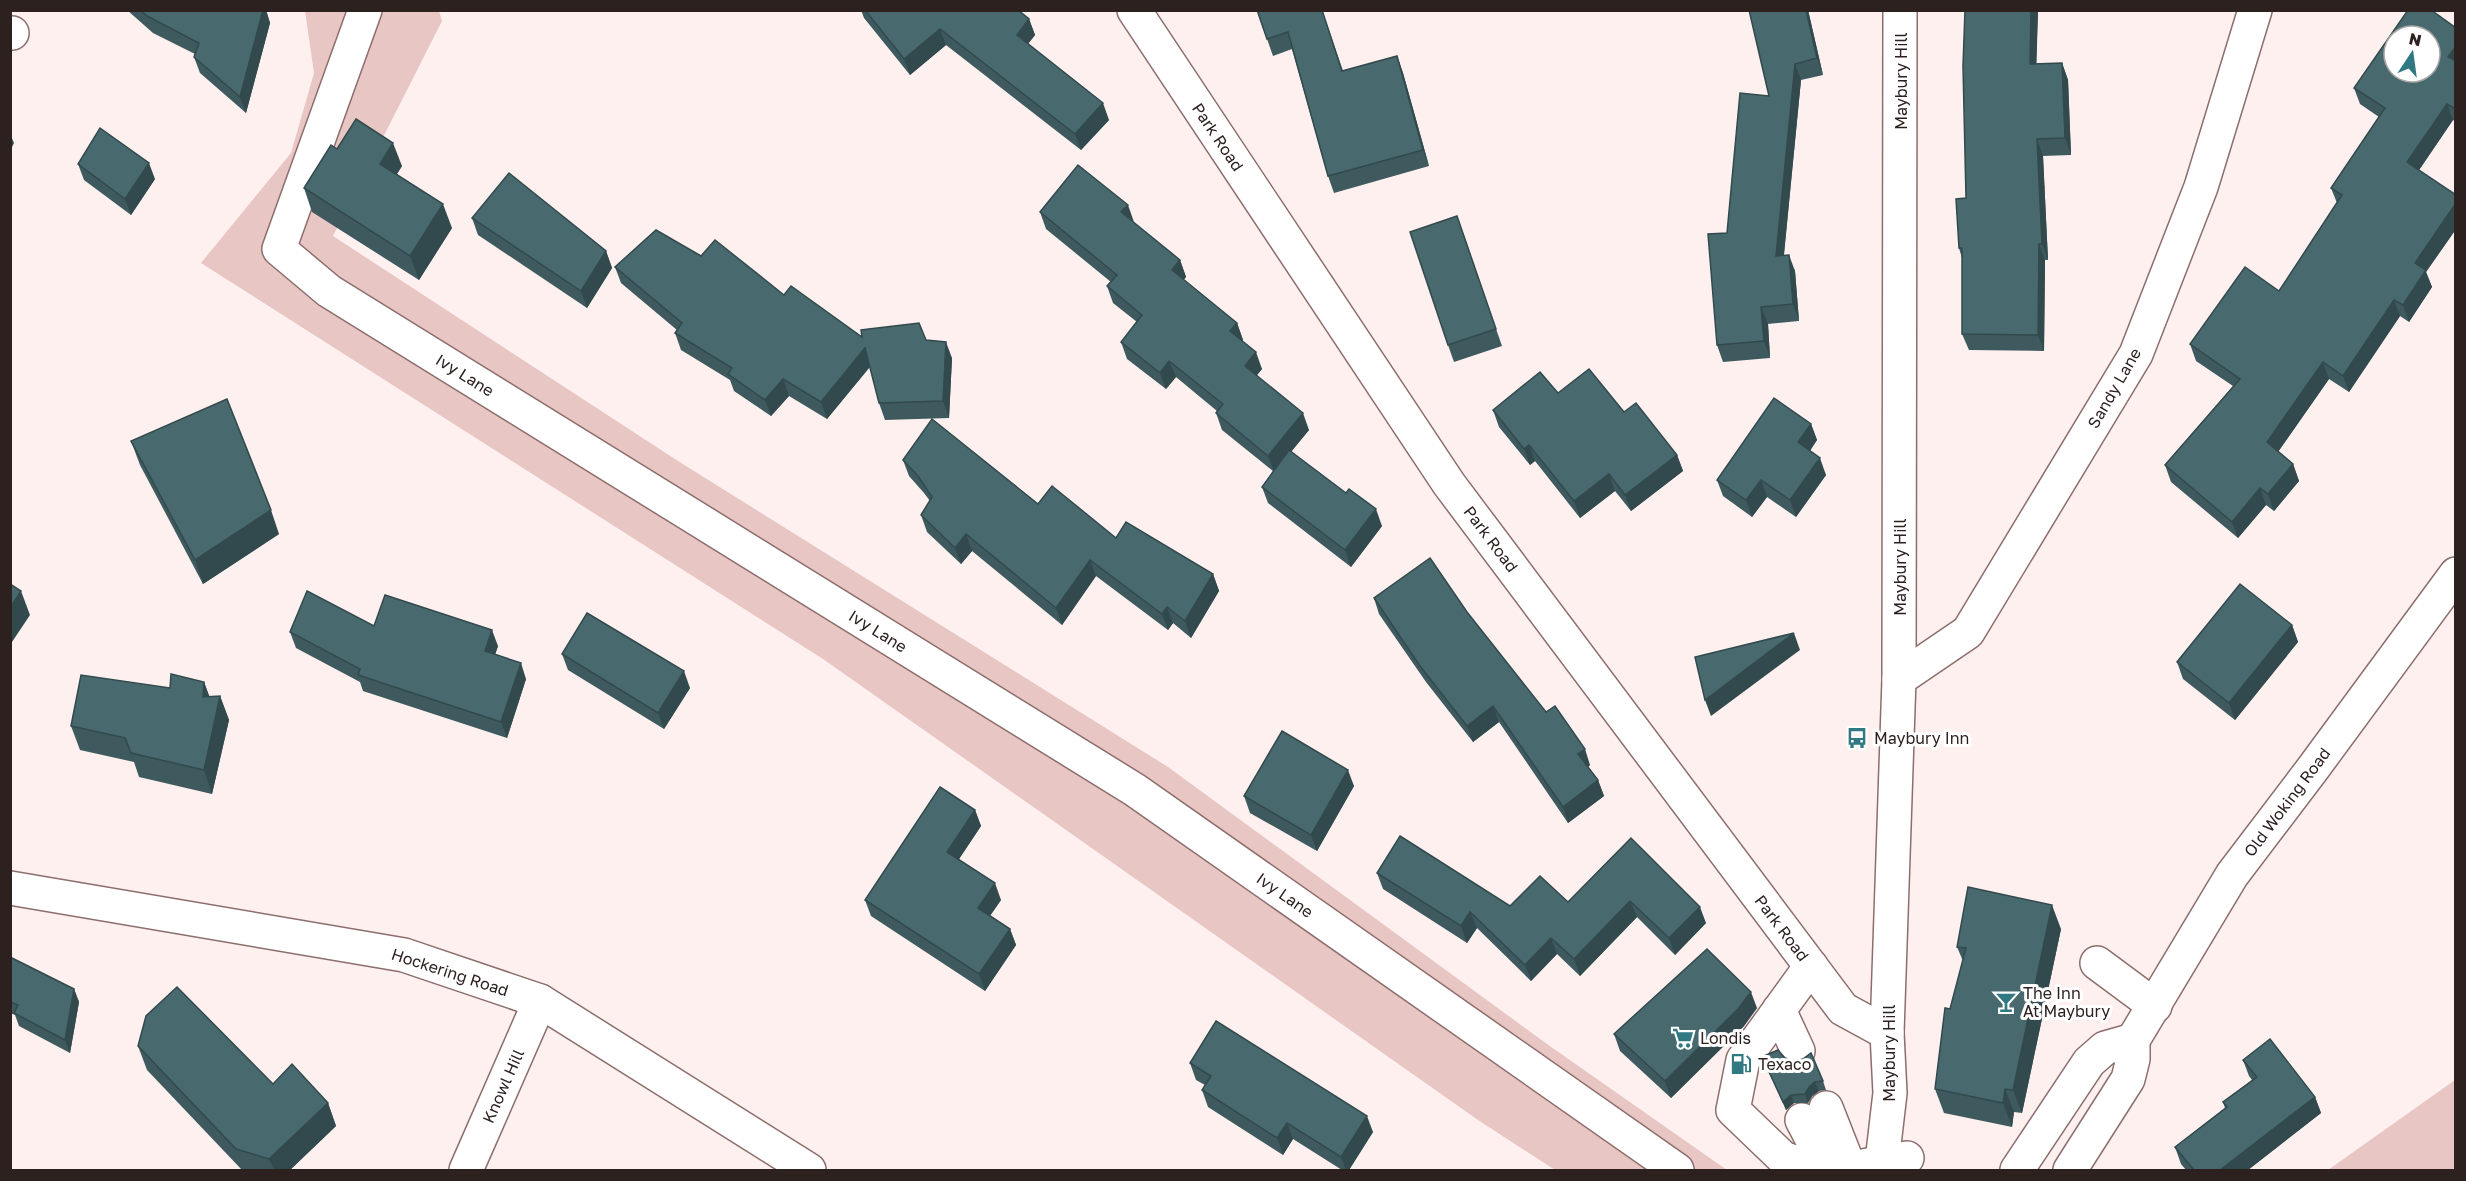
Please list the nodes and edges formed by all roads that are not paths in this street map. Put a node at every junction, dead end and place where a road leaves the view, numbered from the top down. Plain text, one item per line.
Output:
1 (365, 10) edge
2 (1134, 10) edge
3 (1900, 10) edge
4 (2255, 10) edge
5 (2456, 574) edge
6 (1899, 679) junction
7 (10, 888) edge
8 (2097, 963) dead end
9 (1811, 966) junction
10 (540, 1001) junction
11 (2155, 1006) junction
12 (1774, 1018) junction
13 (1887, 1033) junction
14 (2133, 1040) junction
15 (1787, 1055) dead end
16 (1814, 1114) dead end
17 (1872, 1167) edge
18 (466, 1170) edge
19 (808, 1170) edge
20 (1677, 1170) edge
21 (1817, 1170) edge
22 (2018, 1170) edge
23 (2070, 1170) edge

1 - 20 street, Ivy Lane
2 - 9 street, Park Road
3 - 6 street, Maybury Hill
4 - 6 street, Sandy Lane
5 - 11 street, Old Woking Road
6 - 13 street, Maybury Hill
7 - 10 street, Hockering Road
8 - 11 street
9 - 12 street
9 - 13 street, Park Road
10 - 18 street, Knowl Hill
10 - 19 street, Hockering Road
11 - 14 street, Old Woking Road
12 - 15 street
12 - 21 street
13 - 17 street, Maybury Hill
14 - 22 street
14 - 23 street, Old Woking Road
16 - 17 street

